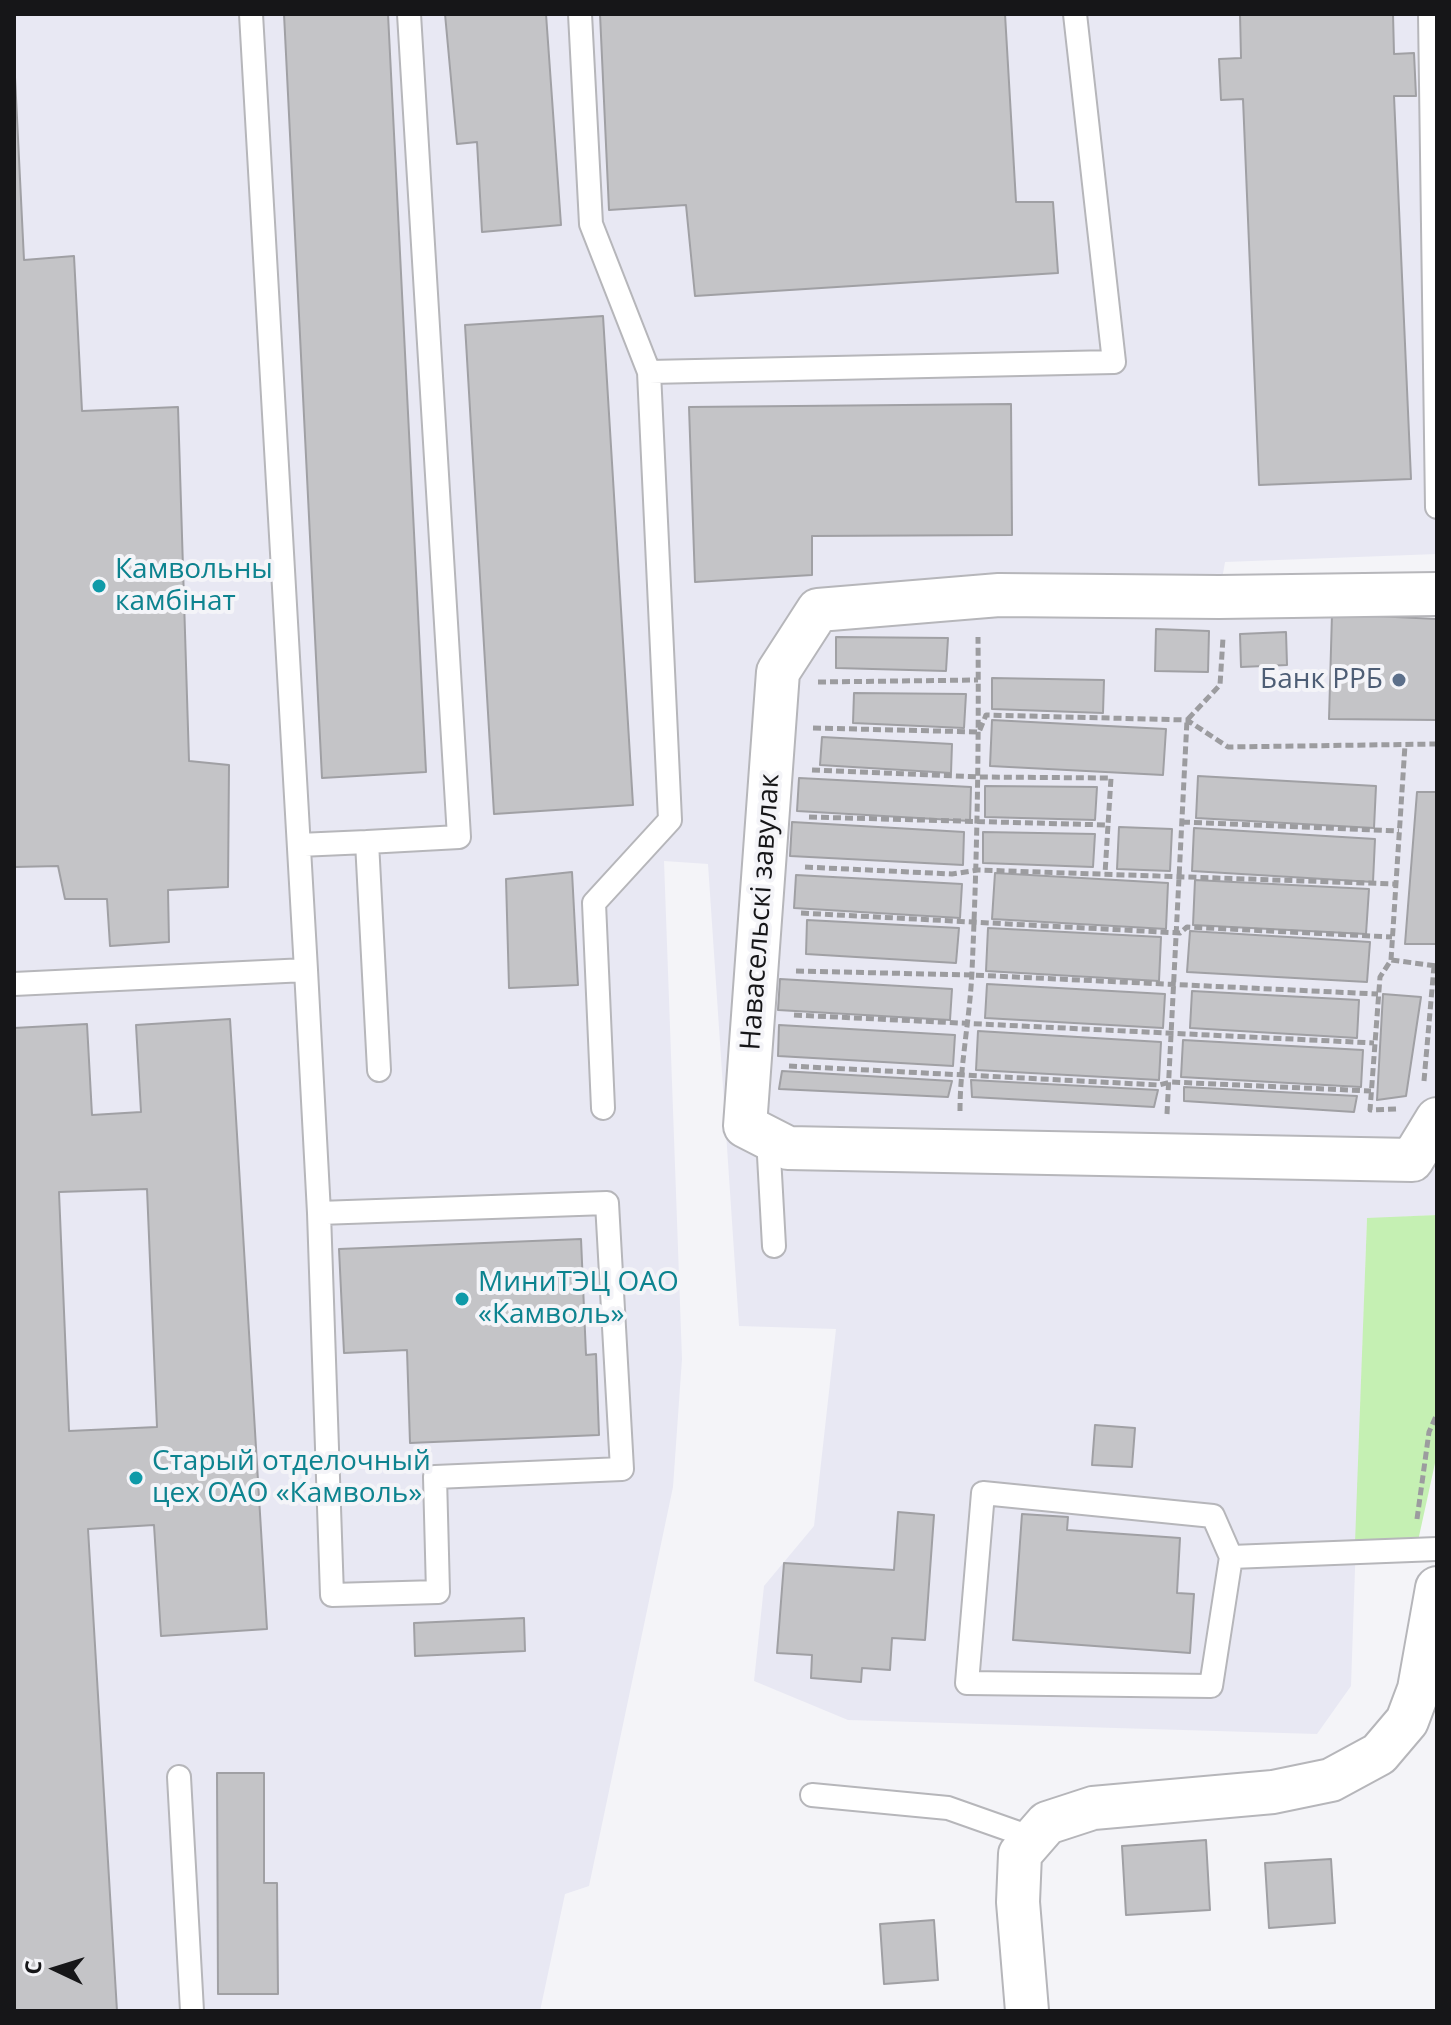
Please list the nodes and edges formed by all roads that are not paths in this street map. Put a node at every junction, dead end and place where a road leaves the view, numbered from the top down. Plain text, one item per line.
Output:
1 (251, 14) edge
2 (409, 14) edge
3 (580, 14) edge
4 (1075, 14) edge
5 (1430, 14) edge
6 (649, 372) junction
7 (1437, 507) edge
8 (1437, 594) edge
9 (367, 842) junction
10 (299, 845) junction
11 (306, 970) junction
12 (14, 984) edge
13 (379, 1070) dead end
14 (1430, 1106) edge
15 (603, 1108) dead end
16 (768, 1138) junction
17 (319, 1213) junction
18 (774, 1246) dead end
19 (1437, 1549) edge
20 (1231, 1557) junction
21 (1437, 1588) edge
22 (179, 1777) dead end
23 (812, 1795) dead end
24 (1033, 1838) junction
25 (192, 2011) edge
26 (1027, 2011) edge

1 - 10 lane
2 - 9 lane
3 - 6 lane
4 - 6 lane
5 - 7 lane
6 - 15 lane
8 - 16 street, Навасельскі завулак
9 - 10 lane
9 - 13 lane
10 - 11 lane
11 - 12 lane
11 - 17 lane
14 - 16 street
16 - 18 lane
17 - 17 lane
19 - 20 lane
20 - 20 lane
21 - 24 street
22 - 25 lane
23 - 24 lane
24 - 26 street

